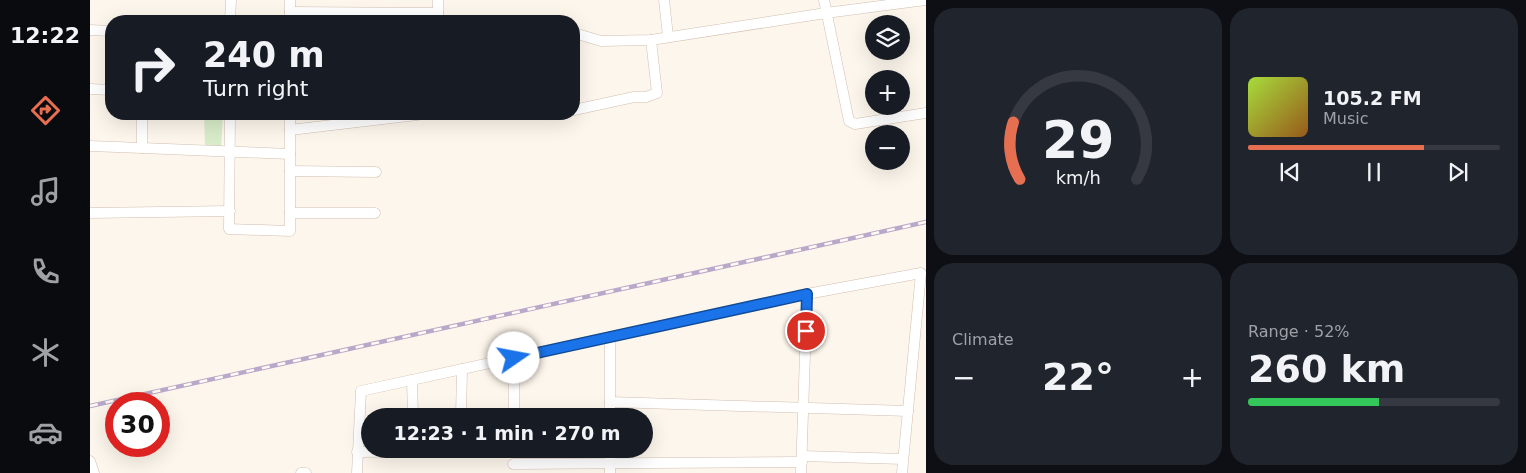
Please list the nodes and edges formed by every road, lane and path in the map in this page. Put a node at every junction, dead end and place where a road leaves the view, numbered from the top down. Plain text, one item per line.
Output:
1 (231, 0) edge
2 (290, 0) edge
3 (438, 0) edge
4 (664, 0) edge
5 (824, 0) edge
6 (926, 0) edge
7 (826, 13) junction
8 (230, 15) edge
9 (290, 15) edge
10 (438, 15) edge
11 (90, 30) edge
12 (105, 31) edge
13 (580, 34) edge
14 (668, 36) junction
15 (651, 40) junction
16 (90, 89) edge
17 (105, 90) edge
18 (580, 109) edge
19 (926, 113) edge
20 (142, 120) edge
21 (230, 120) edge
22 (290, 120) edge
23 (374, 120) edge
24 (290, 130) junction
25 (90, 146) edge
26 (142, 148) junction
27 (229, 153) junction
28 (290, 154) junction
29 (290, 171) junction
30 (376, 172) dead end
31 (230, 211) junction
32 (90, 213) edge
33 (290, 213) junction
34 (375, 213) dead end
35 (807, 294) junction
36 (610, 337) junction
37 (514, 358) junction
38 (462, 369) junction
39 (412, 380) junction
40 (610, 402) junction
41 (803, 407) junction
42 (413, 408) edge
43 (461, 408) edge
44 (514, 408) edge
45 (610, 408) edge
46 (908, 411) junction
47 (357, 452) junction
48 (361, 452) edge
49 (802, 459) junction
50 (903, 459) junction
51 (90, 461) edge
52 (610, 468) edge
53 (650, 468) edge
54 (513, 469) edge
55 (94, 473) edge
56 (301, 473) edge
57 (306, 473) edge
58 (357, 473) edge
59 (801, 473) edge
60 (902, 473) edge

1 - 8 street
2 - 9 street
3 - 10 street
4 - 14 street
5 - 7 street
6 - 7 street
7 - 14 street
7 - 19 street
11 - 12 street
13 - 15 street
14 - 15 street
15 - 18 street
16 - 17 street
20 - 26 street
21 - 27 street
22 - 24 street
23 - 24 street
24 - 28 street
25 - 26 street
26 - 27 street
27 - 28 street
27 - 31 street
28 - 29 street
29 - 30 street
29 - 33 street
31 - 32 street
31 - 33 street
33 - 34 street
35 - 36 street
35 - 41 street
35 - 46 street
36 - 37 street
36 - 40 street
37 - 38 street
37 - 44 street
38 - 39 street
38 - 43 street
39 - 42 street
39 - 47 street
40 - 41 street
40 - 45 street
41 - 46 street
41 - 49 street
46 - 50 street
47 - 48 street
47 - 58 street
49 - 50 street
49 - 53 street
49 - 59 street
50 - 60 street
51 - 55 street
52 - 53 street
52 - 54 street
56 - 57 street

